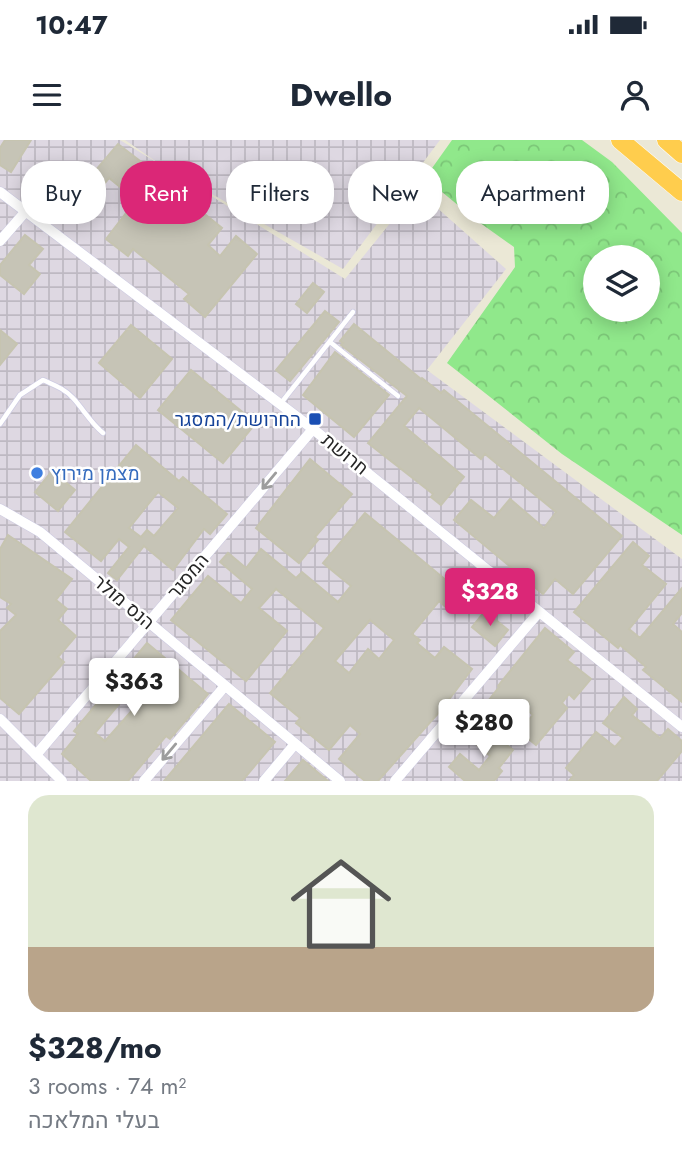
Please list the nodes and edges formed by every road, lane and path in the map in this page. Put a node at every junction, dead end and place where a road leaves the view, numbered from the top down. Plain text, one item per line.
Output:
1 (620, 140) edge
2 (666, 140) edge
3 (682, 154) edge
4 (0, 192) edge
5 (682, 192) edge
6 (21, 207) edge
7 (21, 217) edge
8 (43, 224) edge
9 (0, 242) edge
10 (353, 312) dead end
11 (330, 342) junction
12 (398, 396) dead end
13 (281, 404) junction
14 (0, 424) edge
15 (313, 429) junction
16 (103, 433) dead end
17 (0, 509) edge
18 (539, 612) junction
19 (149, 622) junction
20 (225, 686) junction
21 (0, 719) edge
22 (682, 727) edge
23 (295, 744) junction
24 (36, 755) junction
25 (62, 781) edge
26 (144, 781) edge
27 (264, 781) edge
28 (340, 781) edge
29 (395, 781) edge

1 - 5 highway
2 - 3 highway
4 - 6 street, חרושת
7 - 9 street
8 - 13 street, חרושת
10 - 11 lane
11 - 12 lane
11 - 13 lane
13 - 15 street, חרושת
14 - 16 lane
15 - 18 street, חרושת
15 -> 19 street, המסגר
17 - 19 street, הנס מולר
18 - 22 street, חרושת
18 - 29 street
19 - 20 street, הנס מולר
19 - 24 street, המסגר
20 - 23 street, הנס מולר
20 -> 26 street
21 - 24 street
23 - 27 street
23 - 28 street, הנס מולר
24 - 25 street

